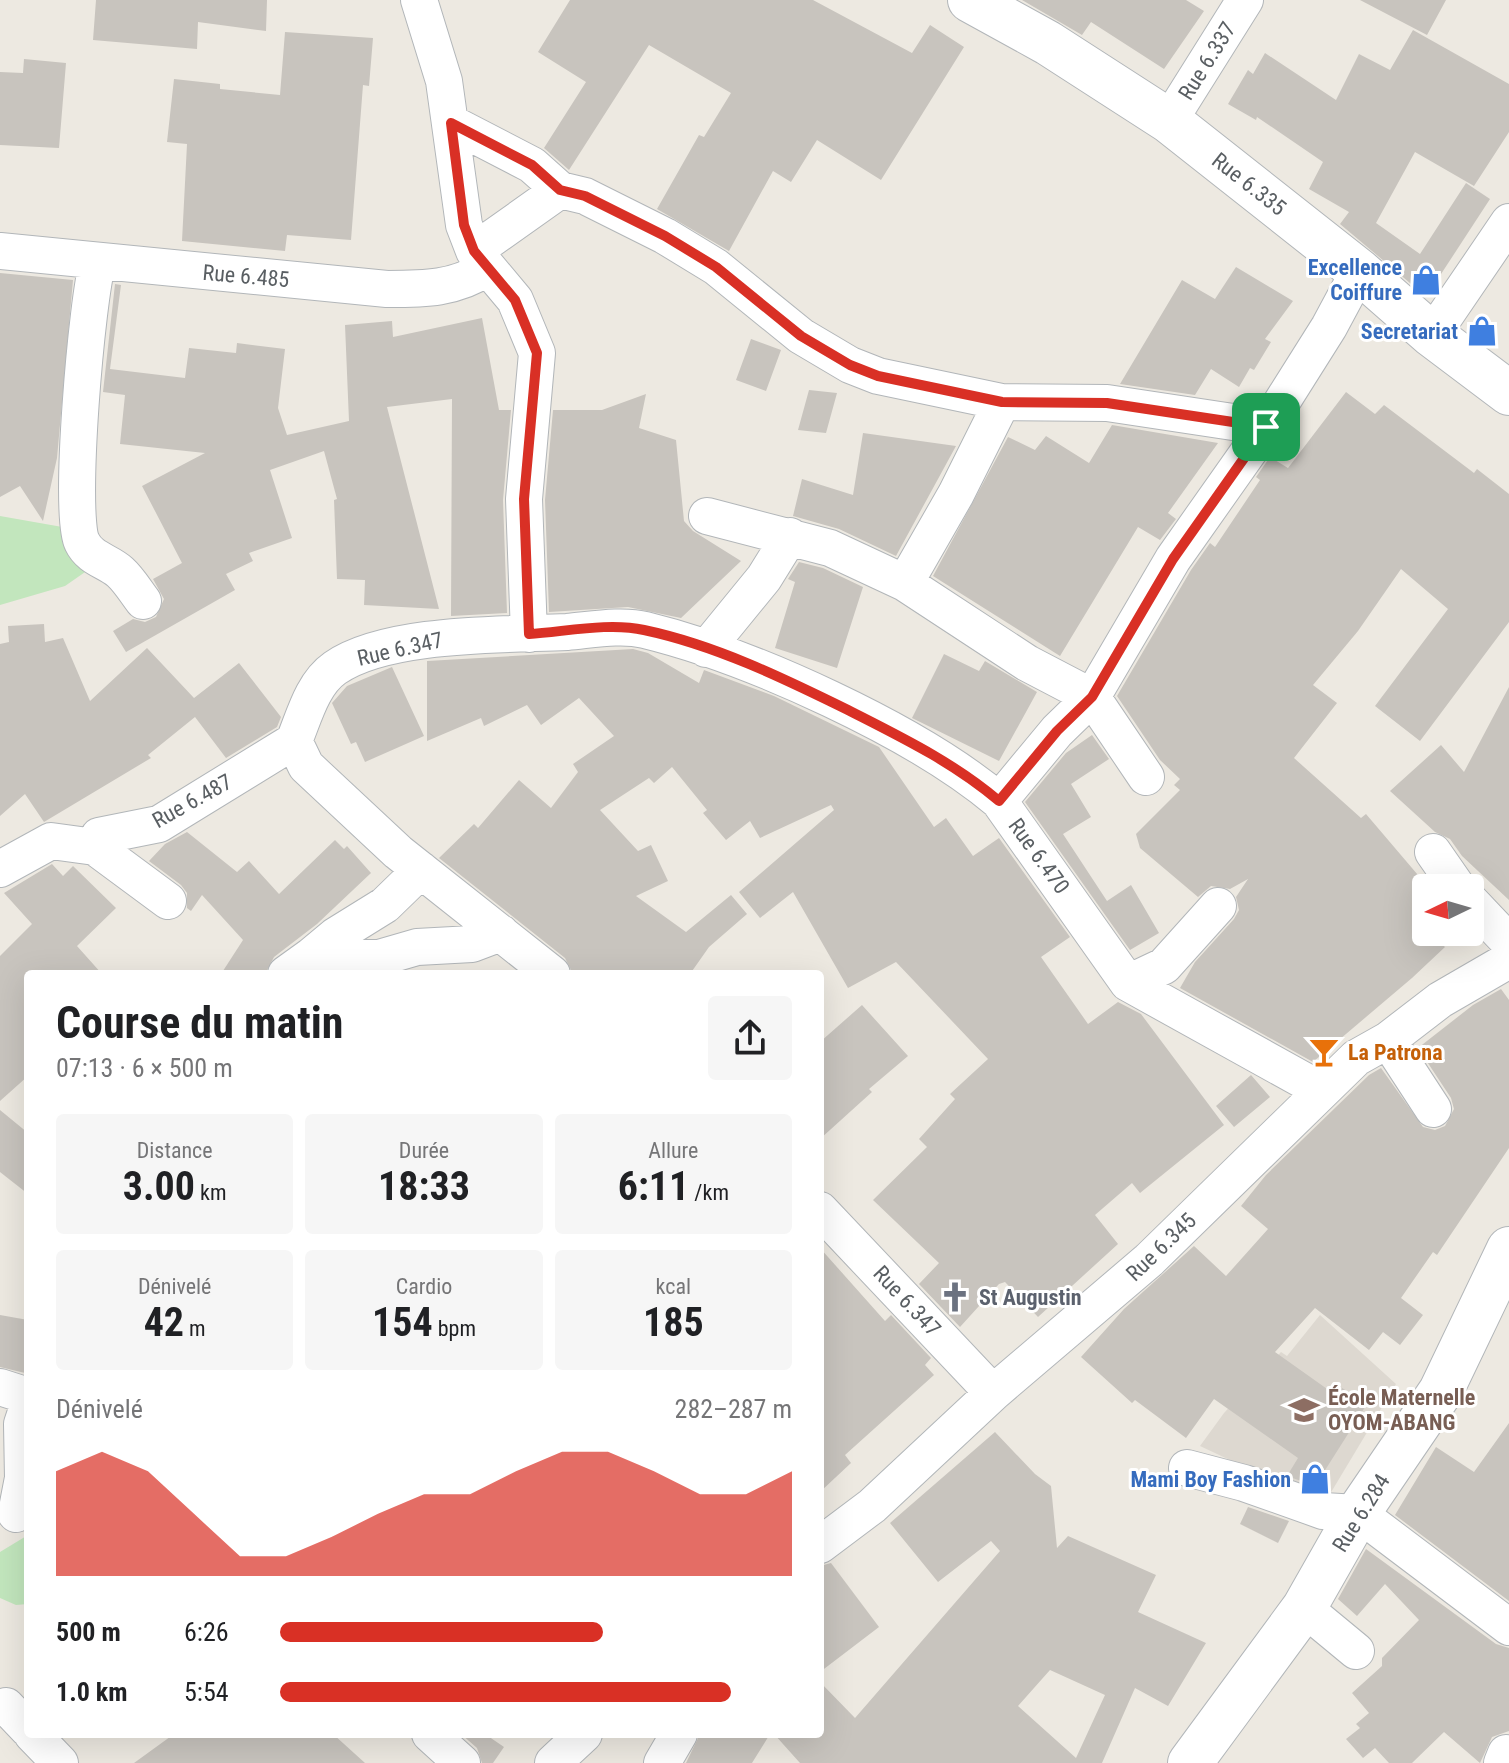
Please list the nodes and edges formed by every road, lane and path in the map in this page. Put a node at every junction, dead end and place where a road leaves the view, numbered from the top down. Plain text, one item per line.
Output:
1 (419, 0) edge
2 (970, 0) edge
3 (1245, 0) edge
4 (1169, 121) junction
5 (451, 123) junction
6 (560, 190) junction
7 (1509, 222) edge
8 (0, 251) edge
9 (481, 260) junction
10 (98, 262) junction
11 (1359, 271) junction
12 (1432, 335) junction
13 (1509, 393) edge
14 (1002, 402) junction
15 (1266, 427) junction
16 (707, 516) dead end
17 (790, 536) junction
18 (905, 583) junction
19 (143, 601) dead end
20 (529, 634) junction
21 (706, 649) junction
22 (1092, 697) junction
23 (294, 741) junction
24 (1146, 777) dead end
25 (999, 801) junction
26 (72, 837) junction
27 (1433, 852) dead end
28 (0, 869) edge
29 (421, 870) junction
30 (1448, 874) edge
31 (168, 901) dead end
32 (1218, 906) dead end
33 (1484, 916) edge
34 (501, 933) junction
35 (1509, 942) edge
36 (1509, 960) edge
37 (298, 965) edge
38 (547, 970) edge
39 (1128, 983) junction
40 (1388, 1040) junction
41 (1321, 1090) junction
42 (1433, 1109) dead end
43 (824, 1214) edge
44 (1509, 1249) edge
45 (0, 1387) edge
46 (993, 1393) junction
47 (24, 1395) edge
48 (24, 1418) edge
49 (1187, 1468) dead end
50 (1358, 1513) junction
51 (16, 1514) dead end
52 (824, 1542) edge
53 (1304, 1608) junction
54 (1509, 1627) edge
55 (1356, 1651) dead end
56 (36, 1738) edge
57 (434, 1738) edge
58 (580, 1738) edge
59 (677, 1738) edge
60 (60, 1763) edge
61 (462, 1763) edge
62 (553, 1763) edge
63 (662, 1763) edge
64 (1190, 1763) edge

1 - 5 street
2 - 4 street, Rue 6.335
3 - 4 street, Rue 6.337
4 - 11 street, Rue 6.335
5 - 6 street
5 - 9 street
6 - 9 street, Rue 6.485
6 - 14 street
7 - 12 street
8 - 10 street, Rue 6.485
9 - 10 street, Rue 6.485
9 - 20 street
10 - 19 street
11 - 12 street, Rue 6.335
11 - 15 street, Rue 6.470
12 - 13 street, Rue 6.335
14 - 15 street
14 - 18 street
15 - 22 street, Rue 6.470
16 - 17 street
17 - 18 street
17 - 21 street
18 - 22 street
20 - 21 street, Rue 6.347
20 - 23 street, Rue 6.347
21 - 25 street, Rue 6.347
22 - 24 street
22 - 25 street, Rue 6.470
23 - 26 street, Rue 6.487
23 - 29 street
25 - 39 street, Rue 6.470
26 - 28 street, Rue 6.487
26 - 31 street
27 - 30 street
29 - 34 street
29 - 37 street
32 - 39 street
33 - 35 street
34 - 37 street
34 - 38 street
36 - 40 street, Rue 6.345
39 - 41 street, Rue 6.470
40 - 41 street, Rue 6.345
40 - 42 street
41 - 46 street, Rue 6.345
43 - 46 street, Rue 6.347
44 - 50 street, Rue 6.284
45 - 47 street
46 - 52 street, Rue 6.345
48 - 51 street
49 - 50 street
50 - 53 street, Rue 6.284
50 - 54 street
53 - 55 street
53 - 64 street, Rue 6.284
56 - 60 street
57 - 61 street
58 - 62 street
59 - 63 street

